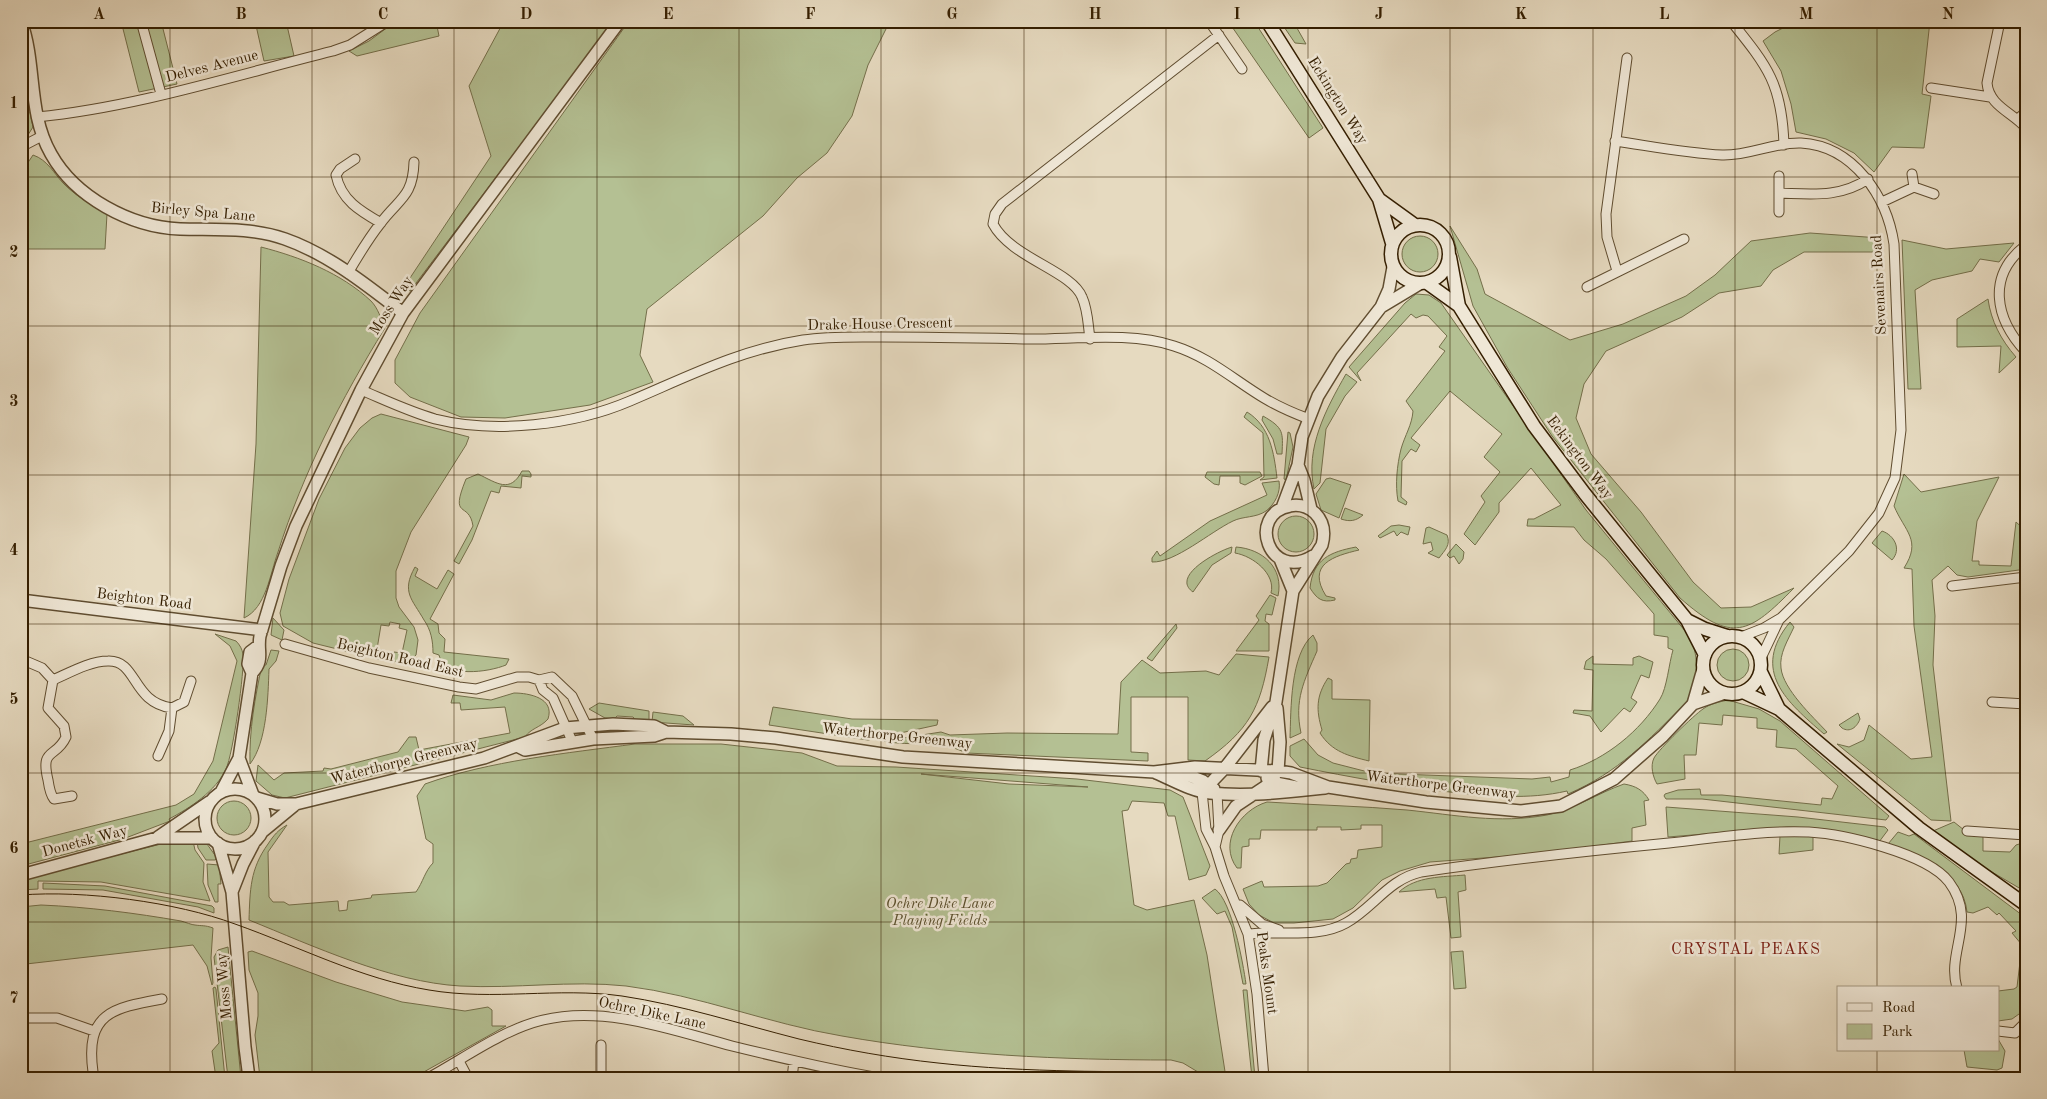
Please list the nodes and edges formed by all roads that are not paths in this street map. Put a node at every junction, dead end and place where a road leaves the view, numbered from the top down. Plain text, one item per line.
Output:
1 (21, 21) edge
2 (141, 21) edge
3 (388, 21) edge
4 (620, 21) edge
5 (1209, 21) edge
6 (1267, 21) edge
7 (1731, 21) edge
8 (2000, 21) edge
9 (1219, 35) junction
10 (1627, 58) dead end
11 (1242, 69) dead end
12 (1931, 88) dead end
13 (161, 94) junction
14 (1990, 97) junction
15 (2026, 112) edge
16 (37, 117) junction
17 (2018, 119) junction
18 (2026, 128) edge
19 (42, 136) junction
20 (1615, 141) junction
21 (1784, 144) junction
22 (21, 147) edge
23 (354, 159) dead end
24 (414, 162) dead end
25 (1912, 174) dead end
26 (1779, 176) dead end
27 (1868, 179) junction
28 (1914, 187) junction
29 (1779, 193) junction
30 (1934, 194) dead end
31 (1379, 199) junction
32 (1882, 202) junction
33 (1779, 212) dead end
34 (380, 223) junction
35 (1415, 225) junction
36 (1684, 239) dead end
37 (1392, 244) junction
38 (2026, 245) edge
39 (1449, 252) junction
40 (1393, 268) junction
41 (1618, 271) junction
42 (348, 273) junction
43 (1424, 283) junction
44 (1588, 287) dead end
45 (1459, 306) junction
46 (1381, 307) junction
47 (403, 313) junction
48 (1090, 339) junction
49 (2026, 352) edge
50 (361, 390) junction
51 (1309, 420) junction
52 (1298, 464) junction
53 (1282, 508) junction
54 (1311, 510) junction
55 (1313, 556) junction
56 (1280, 559) junction
57 (2026, 577) edge
58 (1952, 586) dead end
59 (1293, 591) junction
60 (21, 600) edge
61 (1781, 618) junction
62 (1687, 620) junction
63 (262, 630) junction
64 (1727, 636) junction
65 (1741, 637) junction
66 (285, 644) dead end
67 (1705, 654) junction
68 (1761, 658) junction
69 (21, 659) edge
70 (1703, 669) junction
71 (1761, 672) junction
72 (52, 680) junction
73 (539, 680) junction
74 (191, 681) dead end
75 (1743, 692) junction
76 (1725, 693) junction
77 (1276, 702) junction
78 (1992, 702) dead end
79 (1693, 704) junction
80 (2026, 704) edge
81 (172, 708) junction
82 (1779, 709) junction
83 (587, 725) junction
84 (565, 728) junction
85 (666, 732) junction
86 (593, 739) junction
87 (572, 741) junction
88 (519, 747) junction
89 (158, 756) dead end
90 (239, 758) junction
91 (1224, 769) junction
92 (1173, 770) junction
93 (1261, 771) junction
94 (1278, 771) junction
95 (1154, 772) junction
96 (1271, 782) junction
97 (1328, 787) junction
98 (1206, 788) junction
99 (1309, 790) junction
100 (221, 792) junction
101 (1217, 793) junction
102 (1255, 794) junction
103 (72, 796) dead end
104 (255, 796) junction
105 (210, 802) junction
106 (296, 804) junction
107 (1219, 830) junction
108 (1967, 831) dead end
109 (2026, 835) edge
110 (258, 837) junction
111 (157, 838) junction
112 (215, 841) junction
113 (1215, 847) junction
114 (21, 875) edge
115 (232, 892) junction
116 (1234, 899) junction
117 (2026, 905) edge
118 (1286, 932) junction
119 (1248, 934) junction
120 (1956, 986) edge
121 (162, 998) dead end
122 (21, 1018) edge
123 (2026, 1022) edge
124 (94, 1031) junction
125 (2000, 1031) edge
126 (601, 1045) dead end
127 (459, 1061) junction
128 (794, 1061) junction
129 (93, 1072) dead end
130 (249, 1078) edge
131 (428, 1078) edge
132 (468, 1078) edge
133 (602, 1078) edge
134 (792, 1078) edge
135 (880, 1078) edge
136 (1264, 1078) edge

1 - 16 street, Birley Spa Lane
2 - 13 street
3 - 13 street, Delves Avenue
4 - 47 street, Moss Way
5 - 9 street
6 - 31 main road, Eckington Way
7 - 21 street
8 - 14 street
9 - 11 street
9 - 48 street
10 - 20 street
12 - 14 street
13 - 16 street, Delves Avenue
14 - 17 street
15 - 17 street
16 - 19 street, Birley Spa Lane
17 - 18 street
19 - 22 street
19 - 42 street, Birley Spa Lane
20 - 21 street, Sevenairs Road
20 - 41 street
21 - 27 street, Sevenairs Road
23 - 34 street
24 - 34 street
25 - 28 street
26 - 29 street
27 - 29 street
27 - 32 street, Sevenairs Road
28 - 30 street
28 - 32 street
29 - 33 street
31 - 35 main road, Eckington Way
31 - 37 main road, Eckington Way
32 - 61 street, Sevenairs Road
34 - 42 street
35 - 37 main road
35 - 39 main road
36 - 41 street
37 - 40 main road
38 - 49 street
39 - 43 main road
39 - 45 main road, Eckington Way
40 - 43 main road
40 - 46 street
41 - 44 street
42 - 47 street, Birley Spa Lane
43 - 45 main road, Eckington Way
43 - 46 street
45 - 62 main road, Eckington Way
46 - 51 street
47 - 50 street, Moss Way
48 - 50 street, Drake House Crescent
48 - 51 street, Drake House Crescent
50 - 63 street, Moss Way
51 - 52 street
52 - 53 street
52 - 54 street
53 - 54 street
53 - 56 street
54 - 55 street
55 - 56 street
55 - 59 street
56 - 59 street
57 - 58 street
59 - 77 street
60 - 63 street, Beighton Road
61 - 65 street, Sevenairs Road
61 - 68 street, Sevenairs Road
62 - 64 main road, Eckington Way
62 - 67 main road, Eckington Way
63 - 90 street, Moss Way
64 - 65 main road
64 - 67 main road
65 - 68 main road
66 - 73 street, Beighton Road East
67 - 70 main road
68 - 71 main road
69 - 72 street
70 - 76 main road
70 - 79 street, Waterthorpe Greenway
71 - 75 main road
71 - 82 main road
72 - 81 street
72 - 103 street
73 - 83 street, Beighton Road East
73 - 84 street
74 - 81 street
75 - 76 main road
75 - 82 main road
76 - 79 street, Waterthorpe Greenway
77 - 91 street
77 - 93 street
77 - 94 street
78 - 80 street
79 - 97 street, Waterthorpe Greenway
81 - 89 street
82 - 117 main road
83 - 84 street, Waterthorpe Greenway
83 - 85 street, Waterthorpe Greenway
83 - 86 street, Beighton Road East
84 - 87 street
84 - 88 street, Waterthorpe Greenway
85 - 86 street, Waterthorpe Greenway
85 - 95 street, Waterthorpe Greenway
86 - 87 street, Waterthorpe Greenway
87 - 88 street, Waterthorpe Greenway
88 - 106 street, Waterthorpe Greenway
90 - 100 street, Moss Way
90 - 104 street, Moss Way
91 - 92 street, Waterthorpe Greenway
91 - 93 street, Waterthorpe Greenway
91 - 98 street
92 - 95 street, Waterthorpe Greenway
92 - 98 street
93 - 94 street, Waterthorpe Greenway
93 - 96 street
94 - 96 street
94 - 97 street, Waterthorpe Greenway
95 - 98 street, Waterthorpe Greenway
96 - 99 street
96 - 102 street
97 - 99 street, Waterthorpe Greenway
98 - 101 street
98 - 113 street, Peaks Mount
99 - 102 street, Waterthorpe Greenway
100 - 104 street
100 - 105 street
101 - 102 street, Waterthorpe Greenway
101 - 107 street
102 - 107 street
104 - 106 street, Waterthorpe Greenway
104 - 110 street
105 - 111 street, Donetsk Way
105 - 112 street
106 - 110 street, Waterthorpe Greenway
107 - 113 street
108 - 109 street
110 - 112 street
110 - 115 street, Moss Way
111 - 112 street, Donetsk Way
111 - 114 street, Donetsk Way
112 - 115 street, Moss Way
113 - 116 street, Peaks Mount
115 - 130 street, Moss Way
116 - 118 street
116 - 119 street, Peaks Mount
118 - 119 street
118 - 120 street
119 - 136 street, Peaks Mount
121 - 124 street
122 - 124 street
123 - 125 street
124 - 129 street
126 - 133 street
127 - 128 street, Ochre Dike Lane
127 - 131 street, Ochre Dike Lane
127 - 132 street
128 - 134 street
128 - 135 street, Ochre Dike Lane

